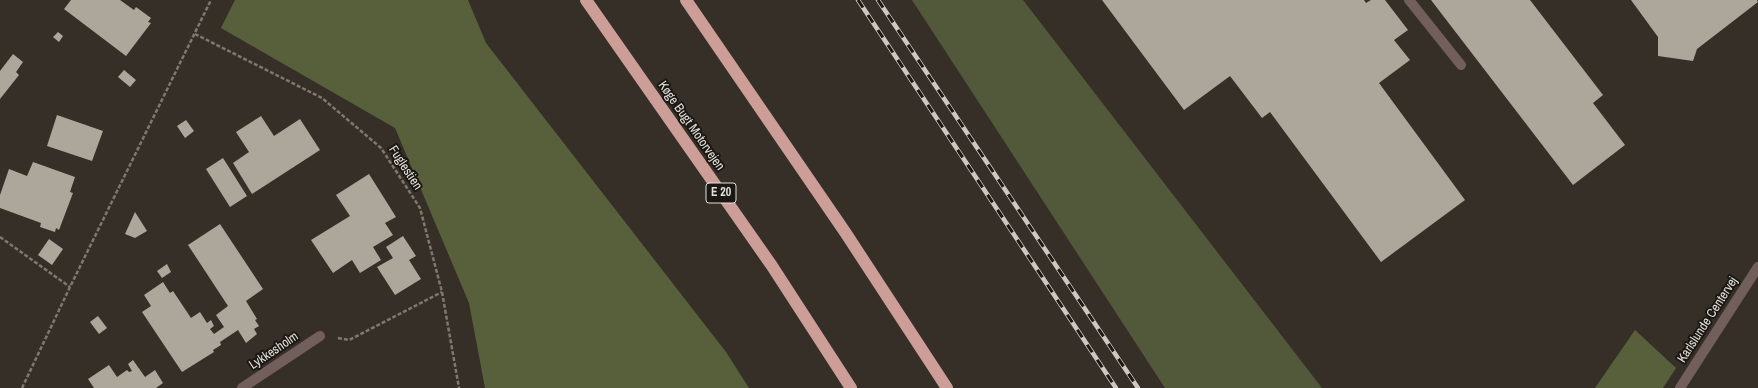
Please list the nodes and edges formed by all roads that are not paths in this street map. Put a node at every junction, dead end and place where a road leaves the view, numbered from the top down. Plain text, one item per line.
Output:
1 (586, 0) edge
2 (686, 0) edge
3 (1410, 0) edge
4 (1461, 65) dead end
5 (1758, 267) edge
6 (320, 336) road end
7 (242, 388) edge
8 (851, 388) edge
9 (947, 388) edge
10 (1680, 388) edge

1 - 8 highway, Køge Bugt Motorvejen / E 20
2 - 9 highway
3 - 4 street
5 - 10 street, Karlslunde Centervej
6 - 7 street, Lykkesholm

